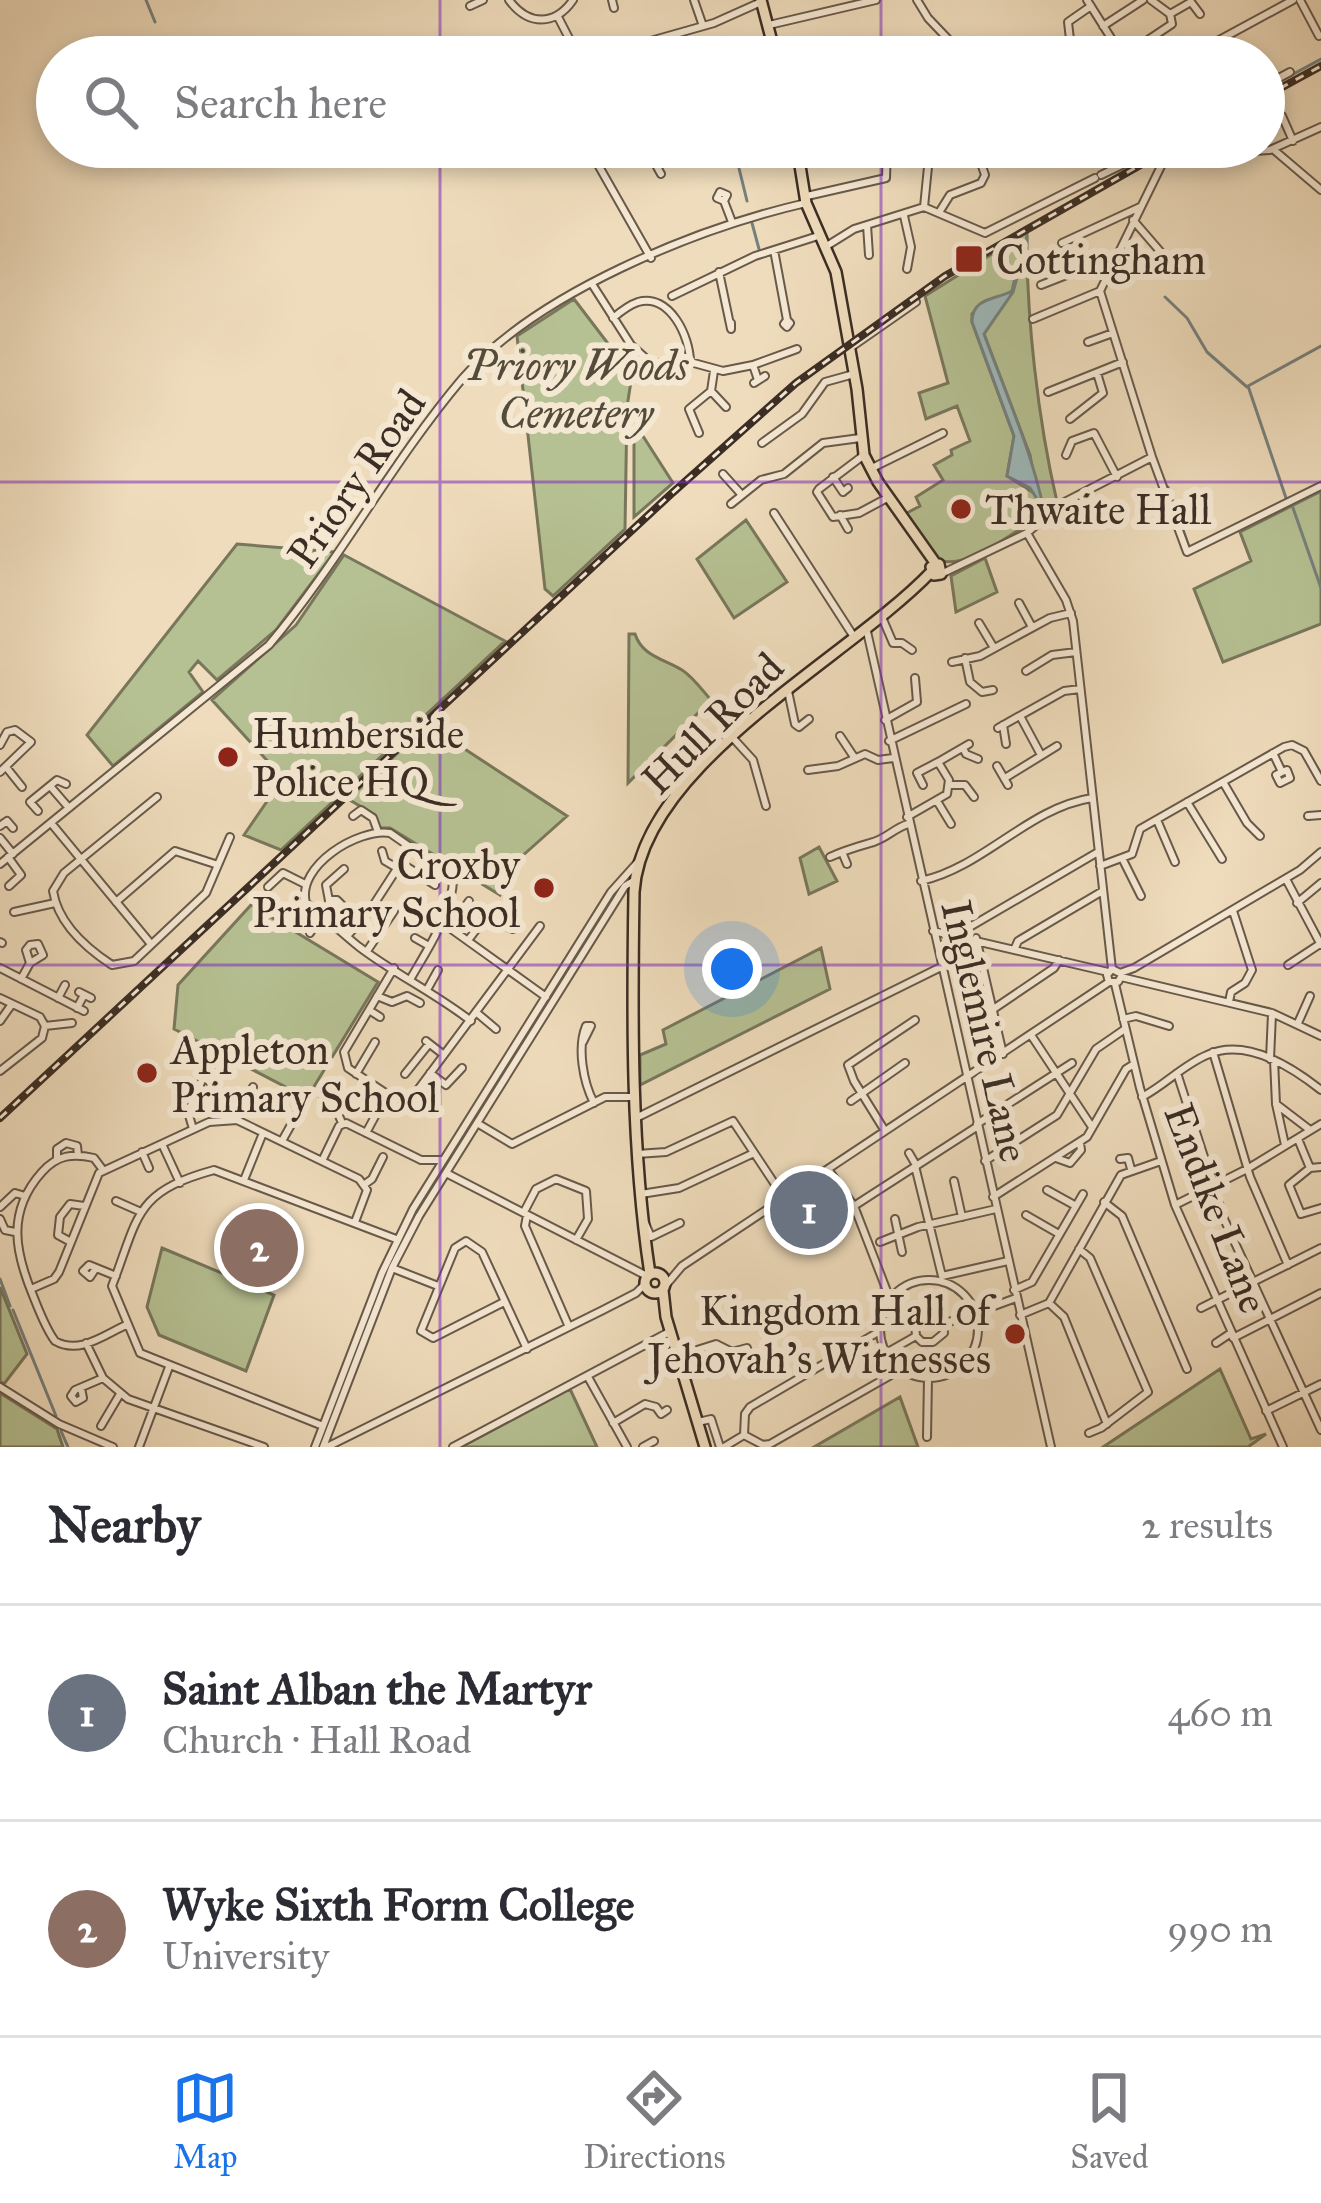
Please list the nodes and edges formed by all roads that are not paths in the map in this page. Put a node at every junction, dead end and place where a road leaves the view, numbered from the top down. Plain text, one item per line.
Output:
1 (483, 0) edge
2 (509, 0) edge
3 (573, 0) edge
4 (694, 0) edge
5 (826, 0) edge
6 (876, 0) edge
7 (917, 0) edge
8 (1147, 0) edge
9 (1297, 0) edge
10 (761, 1) edge
11 (1089, 3) edge
12 (470, 6) dead end
13 (1200, 10) dead end
14 (830, 12) junction
15 (1170, 14) junction
16 (558, 16) junction
17 (769, 25) junction
18 (704, 26) junction
19 (1103, 26) junction
20 (568, 36) edge
21 (668, 36) edge
22 (771, 36) edge
23 (945, 36) edge
24 (1070, 36) edge
25 (1110, 36) edge
26 (1157, 36) edge
27 (1228, 36) edge
28 (1319, 36) edge
29 (1290, 72) dead end
30 (1285, 75) edge
31 (1285, 127) edge
32 (1321, 128) edge
33 (1290, 141) junction
34 (1285, 144) edge
35 (1285, 155) joint
36 (600, 168) edge
37 (658, 168) edge
38 (801, 168) edge
39 (886, 168) edge
40 (928, 168) edge
41 (983, 168) edge
42 (1120, 168) edge
43 (1156, 168) edge
44 (661, 174) dead end
45 (1321, 190) edge
46 (807, 200) junction
47 (724, 201) dead end
48 (924, 207) junction
49 (1140, 207) junction
50 (940, 211) junction
51 (904, 216) junction
52 (1133, 220) junction
53 (732, 223) junction
54 (867, 225) junction
55 (818, 236) junction
56 (1062, 243) dead end
57 (826, 248) junction
58 (774, 250) junction
59 (868, 255) dead end
60 (1115, 256) junction
61 (651, 258) junction
62 (1171, 264) dead end
63 (907, 269) dead end
64 (719, 272) junction
65 (592, 284) junction
66 (1044, 285) dead end
67 (1100, 291) junction
68 (672, 296) dead end
69 (916, 302) dead end
70 (613, 318) junction
71 (1034, 319) dead end
72 (787, 320) dead end
73 (731, 323) dead end
74 (1113, 333) junction
75 (1088, 342) dead end
76 (849, 349) junction
77 (798, 350) dead end
78 (690, 362) junction
79 (1123, 362) junction
80 (753, 365) junction
81 (715, 371) junction
82 (1096, 373) junction
83 (854, 374) junction
84 (759, 380) dead end
85 (711, 392) junction
86 (1047, 392) dead end
87 (726, 407) dead end
88 (1069, 418) dead end
89 (699, 433) dead end
90 (943, 433) dead end
91 (860, 438) junction
92 (760, 444) dead end
93 (864, 455) junction
94 (1066, 455) dead end
95 (1152, 458) junction
96 (870, 469) junction
97 (723, 473) dead end
98 (833, 477) junction
99 (1117, 477) junction
100 (1321, 486) edge
101 (848, 488) dead end
102 (741, 494) junction
103 (889, 497) junction
104 (730, 506) dead end
105 (774, 511) dead end
106 (840, 515) junction
107 (848, 530) dead end
108 (1027, 533) junction
109 (937, 570) junction
110 (1019, 603) dead end
111 (1071, 613) junction
112 (881, 615) junction
113 (979, 623) dead end
114 (866, 627) junction
115 (1032, 627) junction
116 (854, 637) junction
117 (994, 648) junction
118 (913, 651) dead end
119 (1076, 652) junction
120 (965, 658) junction
121 (952, 662) dead end
122 (1027, 671) dead end
123 (915, 678) dead end
124 (787, 687) junction
125 (995, 689) dead end
126 (1080, 689) junction
127 (966, 704) dead end
128 (1020, 716) junction
129 (808, 719) dead end
130 (884, 720) junction
131 (840, 736) dead end
132 (732, 737) junction
133 (889, 741) junction
134 (1006, 744) dead end
135 (0, 745) edge
136 (1058, 746) dead end
137 (1273, 754) junction
138 (1042, 756) junction
139 (854, 758) junction
140 (893, 758) junction
141 (978, 759) dead end
142 (938, 762) junction
143 (998, 766) dead end
144 (3, 770) edge
145 (808, 770) dead end
146 (1282, 772) dead end
147 (1321, 781) edge
148 (1223, 782) junction
149 (66, 784) dead end
150 (923, 785) dead end
151 (950, 785) junction
152 (50, 786) junction
153 (22, 787) dead end
154 (157, 797) dead end
155 (974, 797) dead end
156 (1092, 797) junction
157 (937, 801) junction
158 (1187, 802) junction
159 (765, 806) dead end
160 (69, 808) junction
161 (38, 812) dead end
162 (1321, 815) edge
163 (353, 816) dead end
164 (1308, 816) dead end
165 (908, 820) junction
166 (1156, 820) junction
167 (51, 823) junction
168 (952, 824) dead end
169 (0, 826) edge
170 (13, 828) dead end
171 (378, 832) junction
172 (1260, 836) dead end
173 (230, 837) dead end
174 (0, 838) edge
175 (411, 848) junction
176 (382, 851) dead end
177 (842, 852) junction
178 (1098, 852) junction
179 (1321, 852) edge
180 (10, 855) junction
181 (830, 857) dead end
182 (81, 859) junction
183 (1222, 859) dead end
184 (1123, 860) junction
185 (637, 862) junction
186 (1174, 862) dead end
187 (0, 864) edge
188 (847, 864) dead end
189 (218, 865) junction
190 (399, 866) junction
191 (1100, 866) junction
192 (344, 869) dead end
193 (1286, 878) junction
194 (635, 880) junction
195 (921, 881) junction
196 (1321, 883) edge
197 (305, 884) junction
198 (435, 885) dead end
199 (9, 886) dead end
200 (268, 887) dead end
201 (1103, 892) junction
202 (1141, 896) dead end
203 (329, 900) junction
204 (469, 901) dead end
205 (116, 902) junction
206 (56, 903) junction
207 (1298, 903) junction
208 (446, 906) junction
209 (347, 910) dead end
210 (1233, 910) junction
211 (394, 911) dead end
212 (14, 912) dead end
213 (324, 915) junction
214 (440, 920) junction
215 (538, 926) dead end
216 (513, 929) dead end
217 (933, 931) junction
218 (310, 933) dead end
219 (348, 935) junction
220 (964, 935) junction
221 (416, 938) dead end
222 (976, 938) junction
223 (469, 939) junction
224 (1320, 940) edge
225 (151, 944) junction
226 (429, 946) junction
227 (1015, 948) junction
228 (368, 951) junction
229 (1150, 959) junction
230 (1059, 960) junction
231 (30, 963) dead end
232 (1288, 965) dead end
233 (941, 967) junction
234 (0, 968) edge
235 (394, 968) junction
236 (438, 970) dead end
237 (509, 970) junction
238 (1114, 976) junction
239 (411, 978) junction
240 (21, 980) junction
241 (1146, 981) junction
242 (65, 985) dead end
243 (428, 988) junction
244 (84, 995) dead end
245 (377, 996) junction
246 (1310, 996) dead end
247 (546, 997) junction
248 (0, 998) edge
249 (58, 998) junction
250 (1229, 1002) junction
251 (420, 1003) dead end
252 (12, 1004) junction
253 (369, 1010) junction
254 (992, 1010) junction
255 (1272, 1013) junction
256 (380, 1017) dead end
257 (474, 1017) junction
258 (1123, 1019) junction
259 (915, 1020) dead end
260 (0, 1021) edge
261 (72, 1023) dead end
262 (1298, 1023) junction
263 (45, 1026) junction
264 (1169, 1026) dead end
265 (496, 1029) dead end
266 (1125, 1029) junction
267 (1030, 1035) junction
268 (1321, 1036) edge
269 (375, 1042) dead end
270 (584, 1042) dead end
271 (1213, 1052) junction
272 (1003, 1054) junction
273 (444, 1055) junction
274 (1090, 1059) junction
275 (1272, 1059) junction
276 (905, 1063) dead end
277 (1134, 1064) junction
278 (462, 1068) dead end
279 (0, 1072) edge
280 (430, 1073) junction
281 (1178, 1073) junction
282 (356, 1074) junction
283 (405, 1074) dead end
284 (1056, 1074) junction
285 (204, 1078) dead end
286 (966, 1078) junction
287 (253, 1087) dead end
288 (1321, 1090) edge
289 (387, 1094) junction
290 (862, 1094) junction
291 (1070, 1095) junction
292 (635, 1097) junction
293 (1142, 1097) junction
294 (323, 1098) dead end
295 (851, 1101) dead end
296 (594, 1103) junction
297 (1276, 1104) junction
298 (297, 1114) dead end
299 (636, 1118) junction
300 (237, 1120) junction
301 (344, 1123) junction
302 (477, 1124) junction
303 (1321, 1124) edge
304 (977, 1125) junction
305 (1092, 1128) junction
306 (193, 1129) junction
307 (1311, 1130) junction
308 (885, 1131) junction
309 (263, 1133) junction
310 (366, 1133) junction
311 (1298, 1139) junction
312 (282, 1142) junction
313 (162, 1144) junction
314 (1286, 1146) junction
315 (142, 1152) junction
316 (754, 1153) junction
317 (909, 1153) dead end
318 (637, 1154) junction
319 (383, 1157) dead end
320 (1120, 1159) dead end
321 (421, 1160) junction
322 (1161, 1160) junction
323 (322, 1161) junction
324 (985, 1161) junction
325 (916, 1165) junction
326 (446, 1166) junction
327 (1321, 1167) edge
328 (149, 1168) dead end
329 (828, 1168) junction
330 (1310, 1168) junction
331 (1131, 1169) junction
332 (1247, 1169) junction
333 (103, 1170) junction
334 (244, 1180) junction
335 (436, 1180) junction
336 (954, 1181) dead end
337 (180, 1183) junction
338 (365, 1184) junction
339 (1214, 1186) junction
340 (1050, 1189) dead end
341 (640, 1194) junction
342 (1083, 1194) dead end
343 (25, 1196) junction
344 (994, 1197) junction
345 (784, 1198) junction
346 (116, 1201) dead end
347 (1104, 1202) junction
348 (1175, 1205) junction
349 (84, 1206) junction
350 (854, 1206) junction
351 (1076, 1206) junction
352 (0, 1207) edge
353 (1321, 1208) edge
354 (996, 1209) junction
355 (140, 1212) junction
356 (525, 1214) junction
357 (1026, 1215) dead end
358 (962, 1217) junction
359 (0, 1219) edge
360 (895, 1219) dead end
361 (355, 1222) junction
362 (680, 1222) dead end
363 (641, 1223) junction
364 (930, 1225) junction
365 (15, 1232) junction
366 (899, 1234) junction
367 (1059, 1234) junction
368 (397, 1240) junction
369 (576, 1240) junction
370 (70, 1242) junction
371 (880, 1243) dead end
372 (1321, 1248) edge
373 (1079, 1249) junction
374 (902, 1252) dead end
375 (1008, 1261) junction
376 (1288, 1265) junction
377 (96, 1268) dead end
378 (392, 1268) junction
379 (116, 1276) junction
380 (942, 1276) junction
381 (927, 1279) junction
382 (654, 1281) junction
383 (1253, 1283) junction
384 (437, 1286) junction
385 (31, 1289) junction
386 (1321, 1293) edge
387 (1015, 1294) junction
388 (890, 1300) junction
389 (505, 1302) junction
390 (375, 1303) junction
391 (1049, 1303) junction
392 (1216, 1303) junction
393 (1199, 1308) dead end
394 (970, 1314) junction
395 (1020, 1315) junction
396 (1270, 1320) junction
397 (943, 1324) junction
398 (126, 1325) junction
399 (569, 1327) junction
400 (671, 1331) junction
401 (880, 1331) junction
402 (1232, 1335) junction
403 (916, 1336) junction
404 (86, 1343) junction
405 (1215, 1345) dead end
406 (526, 1348) junction
407 (732, 1352) dead end
408 (886, 1353) junction
409 (678, 1356) junction
410 (170, 1367) junction
411 (1187, 1369) dead end
412 (901, 1370) junction
413 (587, 1375) junction
414 (103, 1378) junction
415 (928, 1378) junction
416 (1321, 1384) edge
417 (0, 1387) edge
418 (81, 1388) dead end
419 (1304, 1393) junction
420 (119, 1394) junction
421 (153, 1410) junction
422 (668, 1410) dead end
423 (1266, 1411) junction
424 (698, 1422) junction
425 (613, 1423) junction
426 (1108, 1424) junction
427 (327, 1425) junction
428 (101, 1426) dead end
429 (1321, 1430) edge
430 (1088, 1433) dead end
431 (743, 1435) junction
432 (927, 1437) dead end
433 (345, 1438) junction
434 (654, 1441) dead end
435 (112, 1447) edge
436 (139, 1447) edge
437 (264, 1447) edge
438 (322, 1447) edge
439 (454, 1447) edge
440 (627, 1447) edge
441 (643, 1447) edge
442 (705, 1447) edge
443 (722, 1447) edge
444 (1051, 1447) edge
445 (1283, 1447) edge

1 - 12 street
2 - 16 street
3 - 16 street
4 - 18 street
5 - 14 street
6 - 14 street
7 - 23 street
8 - 15 street
8 - 19 street
9 - 27 street
9 - 28 street
10 - 17 main road
10 - 18 street
11 - 19 street
11 - 24 street
13 - 15 street
14 - 17 street
15 - 26 street
16 - 20 street
17 - 22 main road
18 - 21 street
19 - 25 street
29 - 30 street
31 - 33 street
32 - 33 street
33 - 34 street
33 - 35 street
35 - 45 street
36 - 61 street
37 - 44 street
38 - 46 main road
39 - 46 street, Priory Road
40 - 48 street
41 - 50 street
42 - 50 street
43 - 49 street
46 - 53 street, Priory Road
46 - 55 main road
47 - 53 street
48 - 50 street
48 - 51 street
49 - 52 street
49 - 56 street
51 - 54 street
51 - 63 street
52 - 60 street
52 - 62 street
53 - 61 street, Priory Road
54 - 57 street
54 - 59 street
55 - 57 main road
55 - 58 street
57 - 76 main road
58 - 64 street
58 - 72 street
60 - 66 street
60 - 67 street
61 - 65 street, Priory Road
64 - 68 street
64 - 73 street
65 - 70 street
65 - 160 street, Priory Road
67 - 71 street
67 - 74 street
69 - 76 street
70 - 78 street
70 - 78 street
74 - 75 street
74 - 79 street
76 - 83 main road
77 - 80 street
78 - 81 street
79 - 82 street
79 - 95 street
80 - 81 street
80 - 84 street
81 - 85 street
82 - 86 street
82 - 88 street
83 - 91 main road
83 - 92 street
85 - 87 street
85 - 89 street
90 - 96 street
91 - 93 main road
91 - 102 street
93 - 96 main road
93 - 98 street
94 - 99 street
95 - 99 street
95 - 100 street
96 - 103 main road
97 - 102 street
98 - 101 street
98 - 106 street
99 - 108 street
102 - 104 street
103 - 106 street
103 - 109 main road
105 - 116 street
106 - 107 street
108 - 109 street
108 - 111 street
109 - 112 main road, Hull Road
110 - 115 street
111 - 115 street
111 - 119 street, Endike Lane
112 - 114 main road, Hull Road
112 - 118 street
113 - 117 street
114 - 116 main road, Hull Road
114 - 130 street, Inglemire Lane
115 - 117 street
116 - 124 main road, Hull Road
117 - 120 street
119 - 122 street
119 - 126 street, Endike Lane
120 - 121 street
120 - 125 street
123 - 130 street
124 - 129 street
124 - 132 main road, Hull Road
126 - 128 street
126 - 156 street, Endike Lane
127 - 133 street
128 - 134 street
128 - 138 street
130 - 133 street, Inglemire Lane
131 - 139 street
132 - 159 street
132 - 185 main road, Hull Road
133 - 140 street, Inglemire Lane
135 - 144 street
136 - 138 street
137 - 146 street
137 - 147 street
137 - 148 street
138 - 143 street
139 - 140 street
139 - 145 street
140 - 165 street, Inglemire Lane
141 - 142 street
142 - 150 street
142 - 151 street
144 - 153 street
148 - 158 street
148 - 172 street
149 - 152 street
151 - 155 street
151 - 157 street
152 - 160 street
152 - 161 street
154 - 182 street
156 - 178 street, Endike Lane
156 - 195 street
157 - 165 street
157 - 168 street
158 - 166 street
158 - 183 street
160 - 167 street, Priory Road
162 - 164 street
163 - 171 street
165 - 177 street
165 - 195 street, Inglemire Lane
166 - 184 street
166 - 186 street
167 - 180 street, Priory Road
167 - 182 street
169 - 170 street
171 - 175 street
171 - 197 street
173 - 189 street
174 - 180 street
175 - 190 street
175 - 208 street
176 - 190 street
177 - 181 street
177 - 188 street
178 - 191 street, Endike Lane
178 - 220 street
179 - 193 street
180 - 187 street, Priory Road
180 - 199 street
182 - 205 street
182 - 206 street
184 - 191 street
184 - 202 street
185 - 194 main road, Hull Road
185 - 247 street
189 - 205 street
189 - 225 street
190 - 198 street
190 - 219 street
191 - 201 street, Endike Lane
192 - 203 street
193 - 207 street
193 - 210 street
194 - 292 main road, Hull Road
194 - 302 street
195 - 217 street, Inglemire Lane
196 - 207 street
197 - 200 street
197 - 213 street
201 - 227 street
201 - 238 street, Endike Lane
203 - 209 street
203 - 213 street
204 - 208 street
205 - 225 street
206 - 212 street
206 - 225 street
207 - 224 street
208 - 214 street
210 - 229 street
210 - 250 street
211 - 228 street
213 - 218 street
213 - 219 street
214 - 223 street
214 - 226 street
215 - 237 street
216 - 223 street
217 - 220 street
217 - 233 street, Inglemire Lane
219 - 228 street
220 - 222 street
221 - 226 street
222 - 227 street
222 - 254 street
223 - 237 street
224 - 232 street
226 - 239 street
227 - 230 street
228 - 235 street
229 - 238 street
229 - 241 street
230 - 238 street
230 - 254 street
231 - 240 street
233 - 286 street, Inglemire Lane
233 - 299 street
234 - 240 street
235 - 239 street
235 - 245 street
236 - 243 street
237 - 247 street
237 - 257 street
238 - 241 street
238 - 258 street, Endike Lane
238 - 267 street
239 - 243 street
240 - 249 street
241 - 250 street
242 - 249 street
243 - 257 street
244 - 249 street
245 - 251 street
245 - 253 street
246 - 262 street
247 - 326 street
248 - 252 street
250 - 255 street
252 - 260 street
252 - 263 street
253 - 256 street
253 - 282 street
254 - 272 street
255 - 262 street
255 - 275 street
257 - 265 street
257 - 273 street
258 - 264 street
258 - 266 street, Endike Lane
259 - 290 street
261 - 263 street
262 - 268 street
263 - 279 street
266 - 274 street
266 - 277 street, Endike Lane
267 - 272 street
267 - 284 street
269 - 282 street
270 - 296 street
271 - 275 street
271 - 281 street
271 - 332 street
272 - 286 street
273 - 280 street
273 - 283 street
274 - 284 street
274 - 291 street
275 - 288 street
275 - 297 street
276 - 290 street
277 - 293 street, Endike Lane
277 - 305 street
278 - 280 street
280 - 289 street
281 - 293 street
281 - 339 street
282 - 289 street
284 - 291 street
284 - 304 street
285 - 306 street
286 - 304 street, Inglemire Lane
286 - 308 street
287 - 300 street
289 - 310 street
290 - 295 street
290 - 308 street
291 - 305 street
291 - 324 street
292 - 296 street
292 - 299 main road, Hull Road
293 - 322 street, Endike Lane
294 - 301 street
296 - 302 street
297 - 307 street
297 - 314 street
298 - 312 street
299 - 318 main road, Hull Road
300 - 306 street
300 - 309 street
301 - 310 street
301 - 323 street
302 - 326 street
303 - 307 street
304 - 324 street, Inglemire Lane
304 - 325 street
305 - 344 street
306 - 313 street
307 - 311 street
308 - 329 street
309 - 312 street
309 - 334 street
310 - 321 street
311 - 314 street
311 - 330 street
312 - 323 street
313 - 315 street
313 - 337 street
314 - 332 street
315 - 328 street
315 - 333 street
316 - 318 street
316 - 341 street
316 - 345 street
317 - 325 street
318 - 341 main road, Hull Road
319 - 338 street
320 - 331 street
321 - 326 street
321 - 335 street
322 - 331 street
322 - 348 street, Endike Lane
323 - 338 street
324 - 344 street, Inglemire Lane
325 - 350 street
325 - 364 street
326 - 335 street
326 - 356 street
327 - 330 street
329 - 345 street
329 - 350 street
330 - 353 street
331 - 347 street
332 - 339 street
332 - 376 street
333 - 343 street
333 - 349 street
334 - 337 street
334 - 361 street
335 - 368 street
335 - 378 street
336 - 358 street
337 - 355 street
338 - 361 street
339 - 348 street
339 - 383 street
340 - 351 street
341 - 363 main road, Hull Road
342 - 351 street
343 - 352 street
343 - 365 street
344 - 354 street, Inglemire Lane
345 - 382 street
346 - 355 street
347 - 373 street
347 - 411 street
348 - 392 street, Endike Lane
349 - 370 street
349 - 370 street
350 - 388 street
351 - 367 street
354 - 358 street
354 - 375 street, Inglemire Lane
355 - 379 street
356 - 369 street
356 - 369 street
356 - 399 street
357 - 367 street
358 - 364 street
359 - 365 street
360 - 366 street
361 - 368 street
362 - 363 street
363 - 382 main road, Hull Road
364 - 366 street
364 - 380 street
365 - 385 street
366 - 371 street
366 - 374 street
367 - 387 street
368 - 390 street
369 - 382 street
370 - 385 street
372 - 376 street
373 - 391 street
373 - 426 street
375 - 380 street
375 - 387 street, Inglemire Lane
376 - 383 street
377 - 379 street
378 - 384 street
378 - 390 street
379 - 398 street
380 - 381 street
381 - 388 street
381 - 394 street
382 - 399 street
382 - 400 main road
383 - 392 street
383 - 396 street
384 - 389 street
384 - 389 street
385 - 404 street
386 - 396 street
387 - 394 street
387 - 395 street, Inglemire Lane
388 - 401 street
389 - 406 street
390 - 427 street
391 - 395 street
391 - 426 street
392 - 393 street
392 - 402 street, Endike Lane
394 - 397 street
394 - 415 street
395 - 444 street, Inglemire Lane
396 - 402 street
396 - 419 street
397 - 403 street
397 - 403 street
398 - 404 street
398 - 410 street
399 - 406 street
400 - 409 main road
400 - 413 street
401 - 408 street
401 - 431 street
402 - 405 street
402 - 423 street, Endike Lane
403 - 408 street
404 - 414 street
406 - 433 street
407 - 409 street
408 - 412 street
409 - 424 main road
410 - 421 street
410 - 427 street
412 - 415 street
412 - 431 street
413 - 425 street
413 - 439 street
414 - 418 street
414 - 420 street
415 - 432 street
416 - 419 street
417 - 435 street
419 - 423 street
419 - 429 street
420 - 421 street
420 - 428 street
421 - 436 street
421 - 437 street
422 - 425 street
423 - 445 street, Endike Lane
424 - 442 main road
424 - 443 street
425 - 440 street
426 - 430 street
427 - 433 street
427 - 438 street
431 - 443 street
433 - 438 street
434 - 441 street

